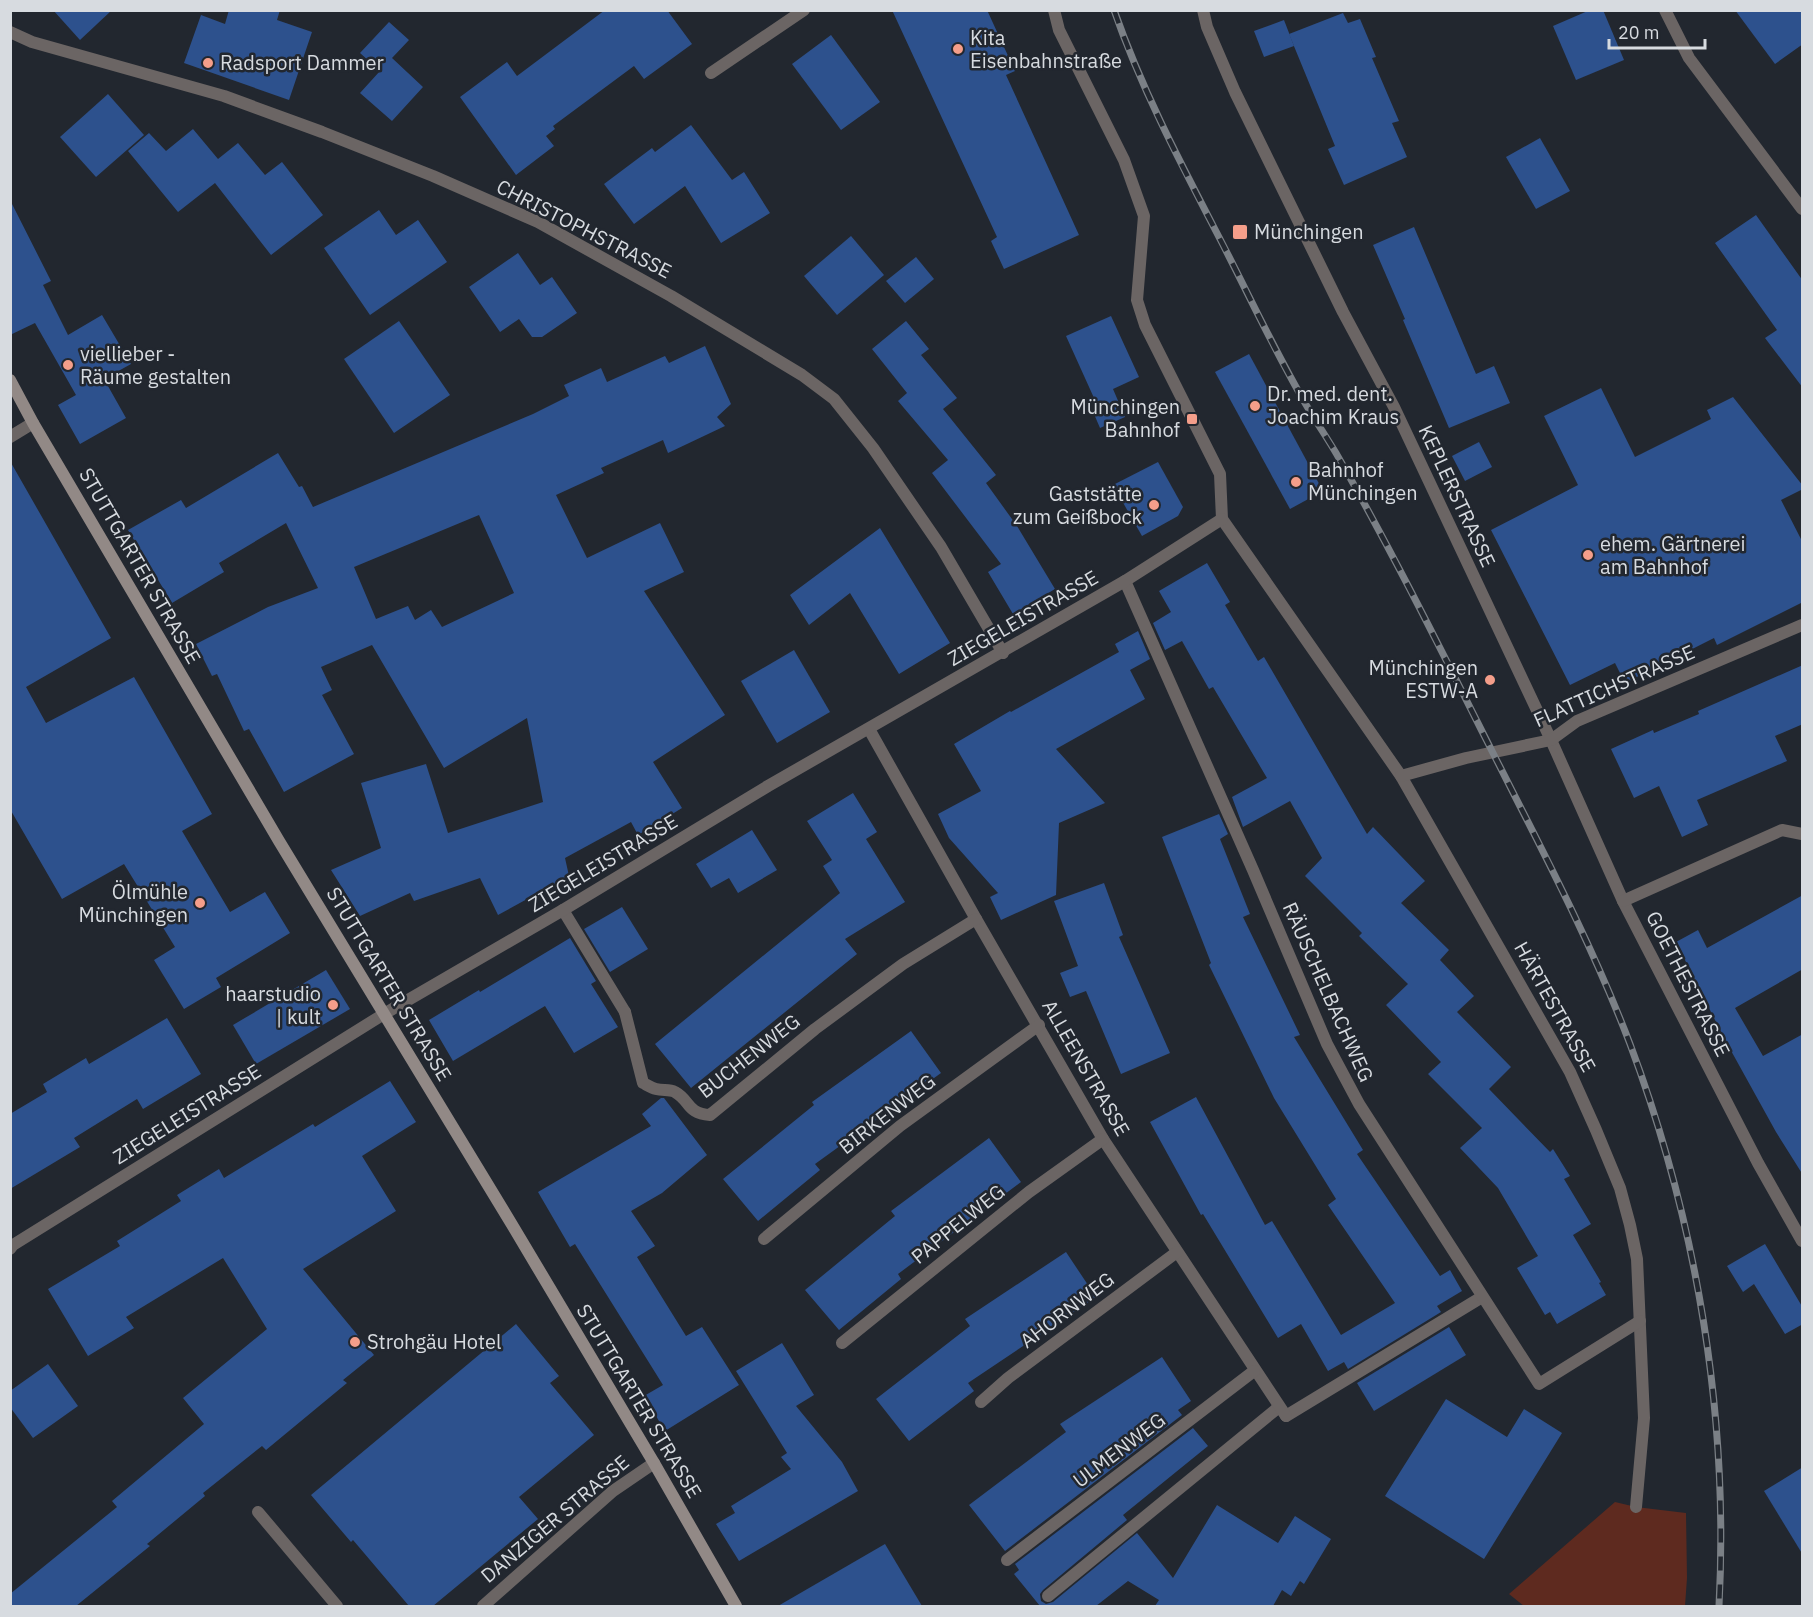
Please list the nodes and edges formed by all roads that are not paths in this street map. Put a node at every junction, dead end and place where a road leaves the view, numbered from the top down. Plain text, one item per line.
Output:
1 (804, 10) edge
2 (1054, 10) edge
3 (1203, 10) edge
4 (1665, 10) edge
5 (10, 32) edge
6 (711, 73) dead end
7 (1803, 209) edge
8 (10, 380) edge
9 (33, 423) junction
10 (10, 437) edge
11 (1222, 519) junction
12 (1125, 581) junction
13 (1803, 625) edge
14 (1003, 652) junction
15 (869, 729) junction
16 (1551, 740) junction
17 (1401, 776) junction
18 (1803, 834) edge
19 (1623, 901) junction
20 (563, 910) junction
21 (976, 919) junction
22 (384, 1014) junction
23 (1039, 1025) junction
24 (1103, 1139) junction
25 (764, 1239) dead end
26 (1803, 1241) edge
27 (10, 1250) edge
28 (1177, 1252) junction
29 (1482, 1297) junction
30 (1640, 1321) junction
31 (842, 1343) dead end
32 (1254, 1371) junction
33 (981, 1402) dead end
34 (1282, 1412) junction
35 (654, 1463) junction
36 (1636, 1507) dead end
37 (258, 1512) dead end
38 (1007, 1560) dead end
39 (1048, 1596) dead end
40 (338, 1606) edge
41 (483, 1606) edge
42 (736, 1606) edge

1 - 6 street
2 - 11 street
3 - 16 street, KEPLERSTRASSE
4 - 7 street
5 - 14 street, CHRISTOPHSTRASSE
8 - 9 street, STUTTGARTER STRASSE
9 - 10 street
9 - 22 street, STUTTGARTER STRASSE
11 - 12 street, ZIEGELEISTRASSE
11 - 17 street, HÄRTESTRASSE
12 - 14 street, ZIEGELEISTRASSE
12 - 29 street, RÄUSCHELBACHWEG
13 - 16 street, FLATTICHSTRASSE
14 - 15 street, ZIEGELEISTRASSE
15 - 20 street, ZIEGELEISTRASSE
15 - 21 street, ALLEENSTRASSE
16 - 17 street, FLATTICHSTRASSE
16 - 19 street, GOETHESTRASSE
17 - 30 street, HÄRTESTRASSE
18 - 19 street
19 - 26 street, GOETHESTRASSE
20 - 21 street, BUCHENWEG
20 - 22 street, ZIEGELEISTRASSE
21 - 23 street, ALLEENSTRASSE
22 - 27 street, ZIEGELEISTRASSE
22 - 35 street, STUTTGARTER STRASSE
23 - 24 street, ALLEENSTRASSE
23 - 25 street, BIRKENWEG
24 - 28 street, ALLEENSTRASSE
24 - 31 street, PAPPELWEG
28 - 32 street, ALLEENSTRASSE
28 - 33 street, AHORNWEG
29 - 30 street, RÄUSCHELBACHWEG
29 - 34 street
30 - 36 street, HÄRTESTRASSE
32 - 34 street, ALLEENSTRASSE
32 - 38 street, ULMENWEG
34 - 39 street
35 - 41 street, DANZIGER STRASSE
35 - 42 street, STUTTGARTER STRASSE
37 - 40 street

